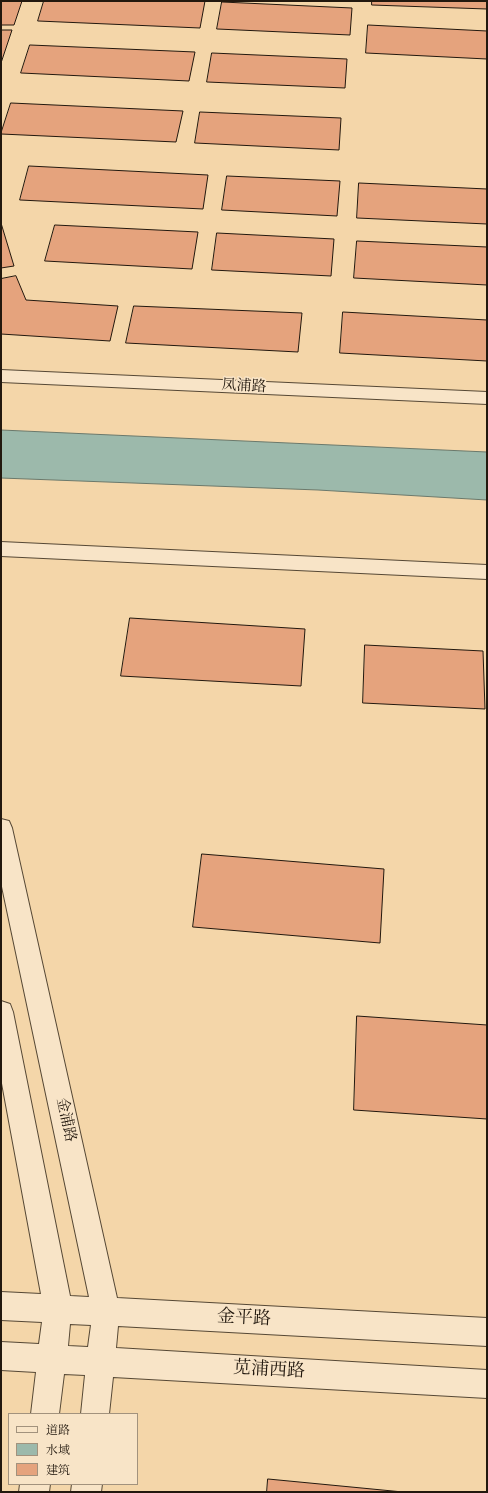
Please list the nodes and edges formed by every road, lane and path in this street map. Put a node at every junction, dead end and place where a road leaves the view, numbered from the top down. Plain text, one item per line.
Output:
1 (1, 376) edge
2 (1, 391) edge
3 (487, 398) edge
4 (487, 413) edge
5 (1, 549) edge
6 (487, 572) edge
7 (1, 828) edge
8 (1, 1012) edge
9 (1, 1306) edge
10 (58, 1308) junction
11 (106, 1311) junction
12 (487, 1332) edge
13 (1, 1356) edge
14 (52, 1358) junction
15 (100, 1361) junction
16 (487, 1384) edge
17 (44, 1413) edge
18 (95, 1413) edge

1 - 3 street, 凤浦路
2 - 4 street, 凤浦路
5 - 6 street
7 - 11 street, 金浦路
8 - 10 street
9 - 10 street, 金平路
10 - 11 street, 金平路
10 - 14 street
11 - 12 street, 金平路
11 - 15 street, 金浦路
13 - 14 street
14 - 15 street, 苋浦西路
14 - 17 street
15 - 16 street, 苋浦西路
15 - 18 street, 金浦路

